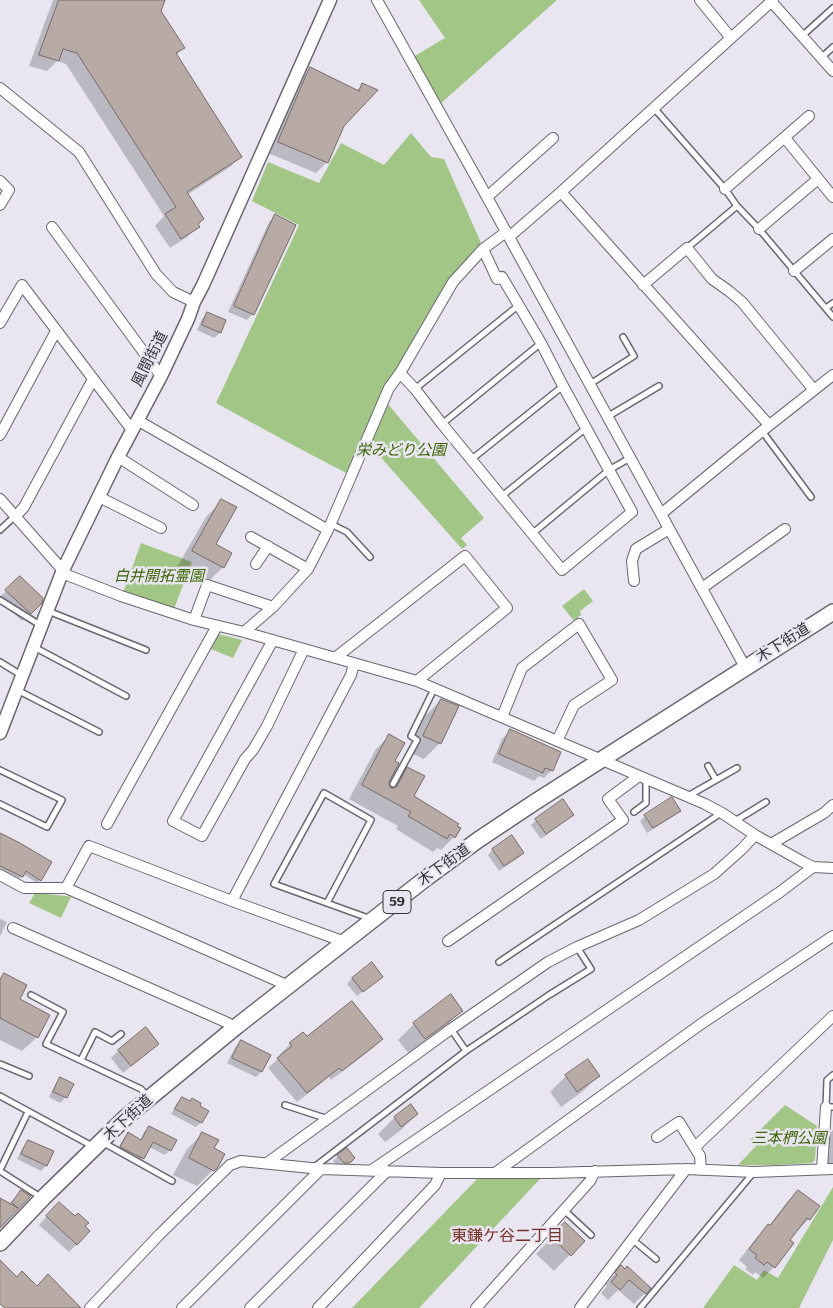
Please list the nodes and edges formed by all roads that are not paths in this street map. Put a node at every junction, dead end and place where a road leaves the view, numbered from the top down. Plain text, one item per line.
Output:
1 (330, 0) edge
2 (377, 0) edge
3 (700, 0) edge
4 (772, 1) edge
5 (833, 8) edge
6 (802, 36) junction
7 (731, 38) junction
8 (833, 47) edge
9 (821, 58) junction
10 (833, 71) edge
11 (0, 88) edge
12 (654, 108) junction
13 (809, 116) dead end
14 (553, 138) dead end
15 (785, 138) junction
16 (818, 179) junction
17 (0, 181) edge
18 (725, 189) junction
19 (561, 192) junction
20 (487, 197) junction
21 (833, 197) edge
22 (0, 205) edge
23 (737, 206) junction
24 (52, 227) dead end
25 (759, 229) junction
26 (507, 234) junction
27 (833, 239) edge
28 (687, 248) junction
29 (483, 249) junction
30 (794, 271) junction
31 (644, 285) junction
32 (194, 302) junction
33 (833, 303) edge
34 (519, 304) junction
35 (826, 308) junction
36 (833, 317) edge
37 (0, 323) edge
38 (56, 331) junction
39 (623, 337) dead end
40 (540, 343) junction
41 (400, 373) junction
42 (833, 375) edge
43 (161, 376) junction
44 (93, 380) junction
45 (589, 384) junction
46 (563, 386) junction
47 (659, 386) dead end
48 (415, 389) junction
49 (814, 390) junction
50 (607, 417) junction
51 (442, 424) junction
52 (135, 425) junction
53 (587, 428) junction
54 (765, 428) junction
55 (0, 435) edge
56 (118, 457) junction
57 (630, 458) junction
58 (472, 459) junction
59 (608, 470) junction
60 (502, 496) junction
61 (99, 497) junction
62 (811, 497) dead end
63 (0, 499) edge
64 (193, 505) dead end
65 (661, 514) junction
66 (16, 516) junction
67 (329, 526) junction
68 (161, 528) dead end
69 (669, 529) junction
70 (785, 529) dead end
71 (0, 530) edge
72 (533, 534) junction
73 (251, 537) dead end
74 (268, 546) junction
75 (370, 557) dead end
76 (256, 564) dead end
77 (308, 569) junction
78 (63, 570) junction
79 (634, 581) dead end
80 (702, 588) junction
81 (0, 600) edge
82 (273, 607) junction
83 (47, 610) junction
84 (833, 612) edge
85 (194, 620) junction
86 (41, 626) junction
87 (217, 626) junction
88 (244, 632) junction
89 (273, 640) junction
90 (34, 647) junction
91 (304, 649) junction
92 (146, 650) dead end
93 (335, 658) junction
94 (0, 662) edge
95 (354, 663) junction
96 (745, 667) junction
97 (22, 676) junction
98 (417, 681) junction
99 (435, 688) junction
100 (17, 690) junction
101 (126, 696) dead end
102 (502, 717) junction
103 (0, 732) edge
104 (99, 732) dead end
105 (556, 741) junction
106 (601, 760) junction
107 (708, 766) dead end
108 (737, 768) dead end
109 (0, 770) edge
110 (642, 777) junction
111 (716, 780) junction
112 (393, 784) dead end
113 (688, 796) junction
114 (766, 802) dead end
115 (0, 804) edge
116 (833, 804) edge
117 (634, 812) dead end
118 (722, 813) junction
119 (828, 815) edge
120 (735, 822) junction
121 (107, 824) dead end
122 (755, 835) junction
123 (771, 844) junction
124 (814, 867) junction
125 (833, 868) edge
126 (0, 875) edge
127 (66, 888) junction
128 (232, 901) junction
129 (327, 903) junction
130 (373, 920) junction
131 (13, 928) dead end
132 (833, 936) edge
133 (448, 941) dead end
134 (345, 942) junction
135 (577, 947) junction
136 (499, 962) dead end
137 (289, 986) junction
138 (31, 995) dead end
139 (833, 1016) edge
140 (451, 1030) junction
141 (232, 1031) junction
142 (121, 1034) dead end
143 (466, 1051) junction
144 (81, 1060) junction
145 (0, 1064) edge
146 (833, 1075) edge
147 (29, 1076) dead end
148 (0, 1096) edge
149 (149, 1098) junction
150 (285, 1105) dead end
151 (829, 1107) edge
152 (28, 1112) junction
153 (328, 1120) junction
154 (657, 1137) dead end
155 (98, 1144) junction
156 (696, 1147) junction
157 (267, 1163) junction
158 (317, 1168) junction
159 (686, 1169) junction
160 (822, 1169) junction
161 (833, 1169) edge
162 (0, 1170) edge
163 (372, 1170) junction
164 (701, 1170) junction
165 (387, 1171) junction
166 (595, 1171) junction
167 (754, 1172) junction
168 (441, 1173) junction
169 (495, 1173) junction
170 (172, 1181) dead end
171 (43, 1198) junction
172 (564, 1210) junction
173 (591, 1235) dead end
174 (634, 1240) junction
175 (0, 1243) edge
176 (656, 1259) dead end
177 (90, 1308) edge
178 (182, 1308) edge
179 (250, 1308) edge
180 (318, 1308) edge
181 (476, 1308) edge
182 (580, 1308) edge
183 (640, 1308) edge

1 - 32 street, 風間街道
2 - 20 street
3 - 7 street
4 - 6 street
4 - 7 street
5 - 6 lane
6 - 9 street
7 - 12 street
8 - 9 lane
9 - 10 street
11 - 32 street
12 - 18 lane
12 - 19 street
13 - 15 street
14 - 20 street
15 - 16 street
15 - 18 street
16 - 21 street
16 - 25 street
17 - 22 street
18 - 23 lane
19 - 26 street
19 - 31 street
20 - 26 street
23 - 25 lane
23 - 28 lane
24 - 43 street
25 - 30 lane
26 - 29 street
26 - 45 street
27 - 30 street
28 - 31 street
28 - 49 street
29 - 34 street
29 - 41 street
30 - 35 lane
31 - 54 street
32 - 43 street, 風間街道
33 - 35 lane
34 - 40 street
34 - 48 lane
35 - 36 lane
37 - 38 street
38 - 44 street
38 - 55 street
39 - 45 lane
40 - 46 street
40 - 51 lane
41 - 48 street
41 - 67 street
42 - 49 street
43 - 52 street, 風間街道
44 - 52 street
44 - 66 street
45 - 50 street
46 - 53 street
46 - 58 lane
47 - 50 lane
48 - 51 street
49 - 54 street
50 - 57 street
51 - 58 street
52 - 56 street, 風間街道
52 - 67 street
53 - 59 street
53 - 60 lane
54 - 62 lane
54 - 65 street
56 - 61 street, 風間街道
56 - 64 street
57 - 59 lane
57 - 65 street
58 - 60 street
59 - 72 lane
59 - 72 street
60 - 72 street
61 - 68 street
61 - 78 street, 風間街道
63 - 66 street
65 - 69 street
66 - 71 lane
66 - 78 street
67 - 75 lane
67 - 77 street
69 - 79 street
69 - 80 street
70 - 80 street
73 - 74 street
74 - 76 street
74 - 77 street
77 - 82 street
78 - 83 street, 風間街道
78 - 85 street
80 - 96 street
81 - 86 lane
82 - 85 street
82 - 88 street
83 - 86 street, 風間街道
83 - 92 lane
84 - 96 main road, 木下街道 / 59
85 - 87 street
86 - 90 street, 風間街道
87 - 88 street
87 - 121 street
88 - 89 street
89 - 91 street
89 - 91 street
90 - 97 street, 風間街道
90 - 101 lane
91 - 93 street
93 - 95 street
93 - 98 street
94 - 97 lane
95 - 98 street
95 - 128 street
96 - 106 main road, 木下街道 / 59
97 - 100 street, 風間街道
98 - 99 street
99 - 102 street
99 - 112 lane
100 - 103 street, 風間街道
100 - 104 lane
102 - 105 street
102 - 105 street
105 - 106 street
106 - 110 street
106 - 130 main road, 木下街道 / 59
107 - 111 lane
108 - 111 lane
109 - 115 lane
110 - 113 street
110 - 117 lane
110 - 133 street
111 - 113 lane
113 - 118 street
114 - 120 lane
116 - 119 street
118 - 120 street
118 - 136 lane
119 - 123 street
120 - 122 street
122 - 123 street
122 - 135 street
123 - 124 street
124 - 125 street
124 - 163 street
126 - 127 street
127 - 128 street
127 - 137 street
128 - 134 street
129 - 129 lane
129 - 130 lane
130 - 134 main road, 木下街道 / 59
131 - 141 street
132 - 169 street
134 - 137 main road, 木下街道 / 59
135 - 140 street
135 - 143 lane
137 - 141 main road, 木下街道 / 59
138 - 144 lane
139 - 156 street
140 - 143 lane
140 - 153 street
141 - 149 main road, 木下街道 / 59
142 - 144 lane
143 - 158 lane
144 - 149 lane
145 - 147 lane
146 - 151 lane
148 - 152 lane
149 - 155 main road, 木下街道 / 59
150 - 153 lane
151 - 160 street
152 - 155 lane
152 - 162 lane
153 - 157 street
154 - 156 street
155 - 170 lane
155 - 171 main road, 木下街道 / 59
156 - 164 street
157 - 158 street
157 - 177 street
158 - 163 street
158 - 178 street
159 - 164 street
159 - 166 street
159 - 174 street
160 - 161 street
160 - 167 street
162 - 171 lane
163 - 165 street
164 - 167 street
165 - 168 street
165 - 179 street
166 - 169 street
166 - 172 street
167 - 183 lane
168 - 169 street
168 - 180 street
171 - 175 main road, 木下街道 / 59
172 - 173 lane
172 - 181 street
174 - 176 lane
174 - 182 street

